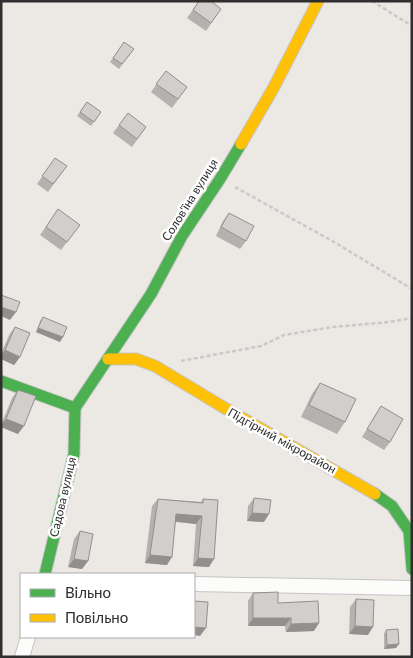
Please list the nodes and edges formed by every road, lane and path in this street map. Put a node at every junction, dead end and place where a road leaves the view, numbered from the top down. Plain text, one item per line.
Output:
1 (318, 1) edge
2 (372, 1) edge
3 (412, 26) edge
4 (220, 179) junction
5 (412, 289) edge
6 (412, 318) edge
7 (108, 359) junction
8 (155, 366) junction
9 (1, 381) edge
10 (76, 408) junction
11 (412, 569) edge
12 (45, 573) edge
13 (195, 584) edge
14 (412, 588) edge
15 (28, 638) edge
16 (22, 657) edge

1 - 4 street, Солов'їна вулиця
2 - 3 path
4 - 5 path
4 - 7 street, Солов'їна вулиця
6 - 8 path
7 - 8 street, Підгірний мікрорайон
7 - 10 street, Солов'їна вулиця
8 - 11 street, Підгірний мікрорайон
9 - 10 street
10 - 12 street, Садова вулиця
13 - 14 street
15 - 16 street

